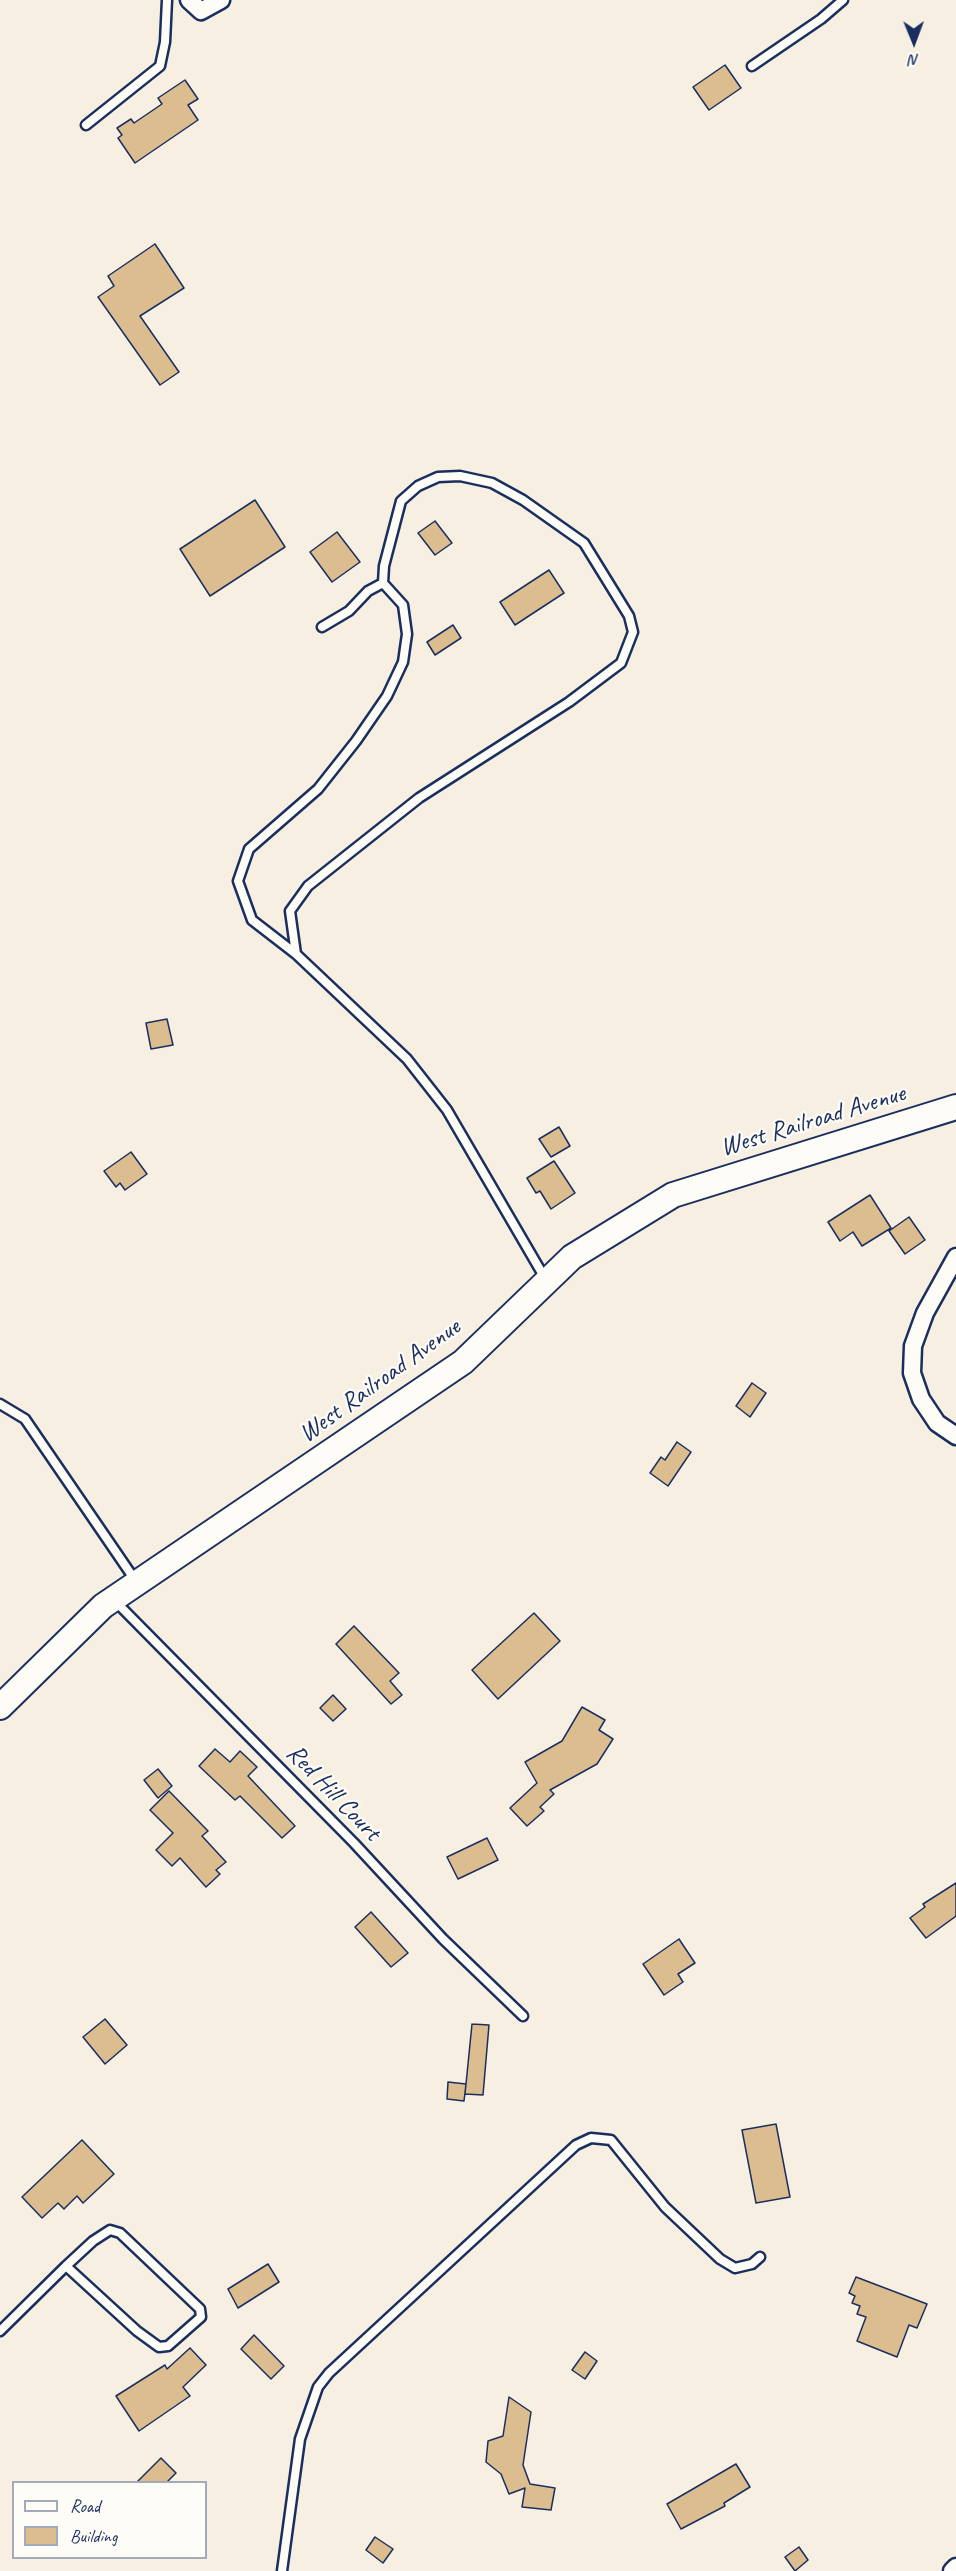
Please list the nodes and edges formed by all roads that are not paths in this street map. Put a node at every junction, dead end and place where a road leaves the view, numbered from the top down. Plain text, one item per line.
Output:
1 (167, 0) edge
2 (189, 0) edge
3 (221, 0) edge
4 (843, 0) edge
5 (752, 66) dead end
6 (86, 124) dead end
7 (383, 583) junction
8 (322, 627) dead end
9 (296, 954) junction
10 (956, 1107) edge
11 (956, 1257) edge
12 (546, 1280) junction
13 (0, 1404) edge
14 (956, 1436) edge
15 (137, 1583) junction
16 (113, 1599) junction
17 (0, 1707) edge
18 (523, 2016) dead end
19 (760, 2257) dead end
20 (66, 2266) junction
21 (0, 2331) edge
22 (956, 2567) edge
23 (282, 2571) edge
24 (952, 2571) edge

1 - 6 lane
2 - 3 street
4 - 5 lane
7 - 8 lane
7 - 9 lane
7 - 9 lane
9 - 12 lane
10 - 12 main road, West Railroad Avenue
11 - 14 street
12 - 15 main road, West Railroad Avenue
13 - 15 lane
15 - 16 main road, West Railroad Avenue
16 - 17 main road, West Railroad Avenue
16 - 18 lane, Red Hill Court
19 - 23 lane
20 - 20 lane
20 - 21 lane
22 - 24 street

